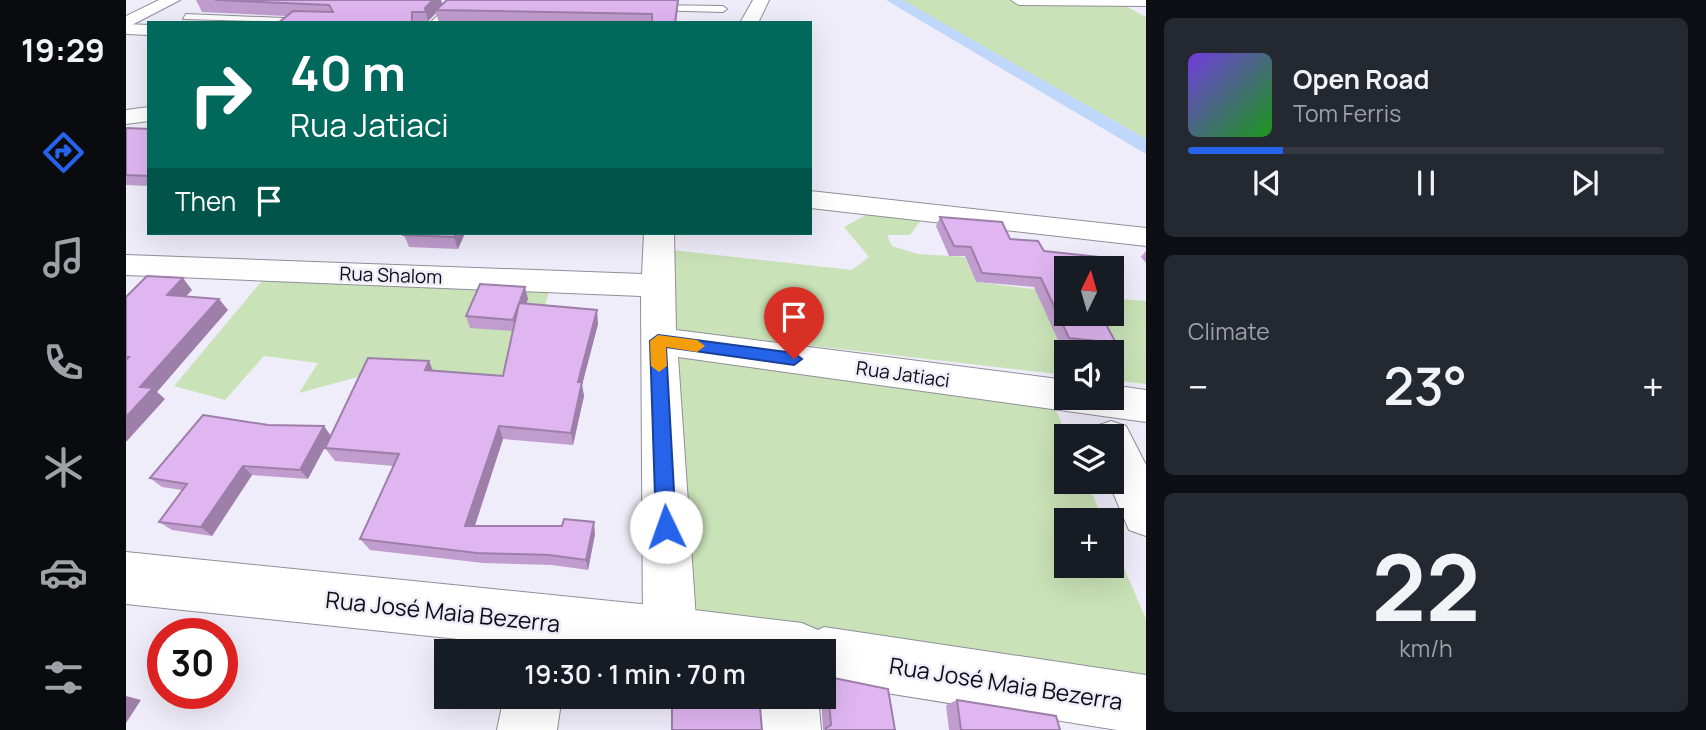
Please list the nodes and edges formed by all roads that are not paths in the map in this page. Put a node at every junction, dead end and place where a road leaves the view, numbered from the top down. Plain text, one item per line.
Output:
1 (172, 0) edge
2 (202, 0) edge
3 (728, 0) edge
4 (761, 0) edge
5 (1019, 0) edge
6 (456, 1) edge
7 (1146, 1) edge
8 (442, 2) edge
9 (469, 3) edge
10 (642, 7) edge
11 (723, 9) junction
12 (186, 18) dead end
13 (163, 21) edge
14 (274, 21) edge
15 (437, 21) edge
16 (717, 21) edge
17 (750, 21) edge
18 (126, 23) edge
19 (147, 28) edge
20 (126, 29) edge
21 (147, 30) edge
22 (126, 40) edge
23 (147, 114) edge
24 (126, 117) edge
25 (812, 199) edge
26 (659, 235) edge
27 (1146, 237) edge
28 (126, 265) edge
29 (657, 286) junction
30 (658, 341) junction
31 (1146, 407) edge
32 (1092, 413) edge
33 (1146, 514) edge
34 (126, 578) edge
35 (670, 634) junction
36 (545, 636) edge
37 (694, 639) edge
38 (836, 665) edge
39 (1146, 705) edge
40 (531, 709) edge
41 (793, 709) edge
42 (527, 730) edge
43 (791, 730) edge

1 - 18 street
2 - 13 street
3 - 11 lane
4 - 17 street
5 - 7 street
6 - 8 lane
6 - 9 lane
6 - 15 lane
10 - 11 lane
11 - 16 lane
12 - 14 lane
19 - 20 street
21 - 22 street
23 - 24 street
25 - 27 street
26 - 29 street
28 - 29 street, Rua Shalom
29 - 30 street
30 - 32 street, Rua Jatiaci
30 - 35 street
31 - 32 street, Rua Jatiaci
32 - 33 street
34 - 36 street, Rua José Maia Bezerra
35 - 36 street, Rua José Maia Bezerra
35 - 37 street, Rua José Maia Bezerra
38 - 39 street, Rua José Maia Bezerra
40 - 42 street
41 - 43 street

